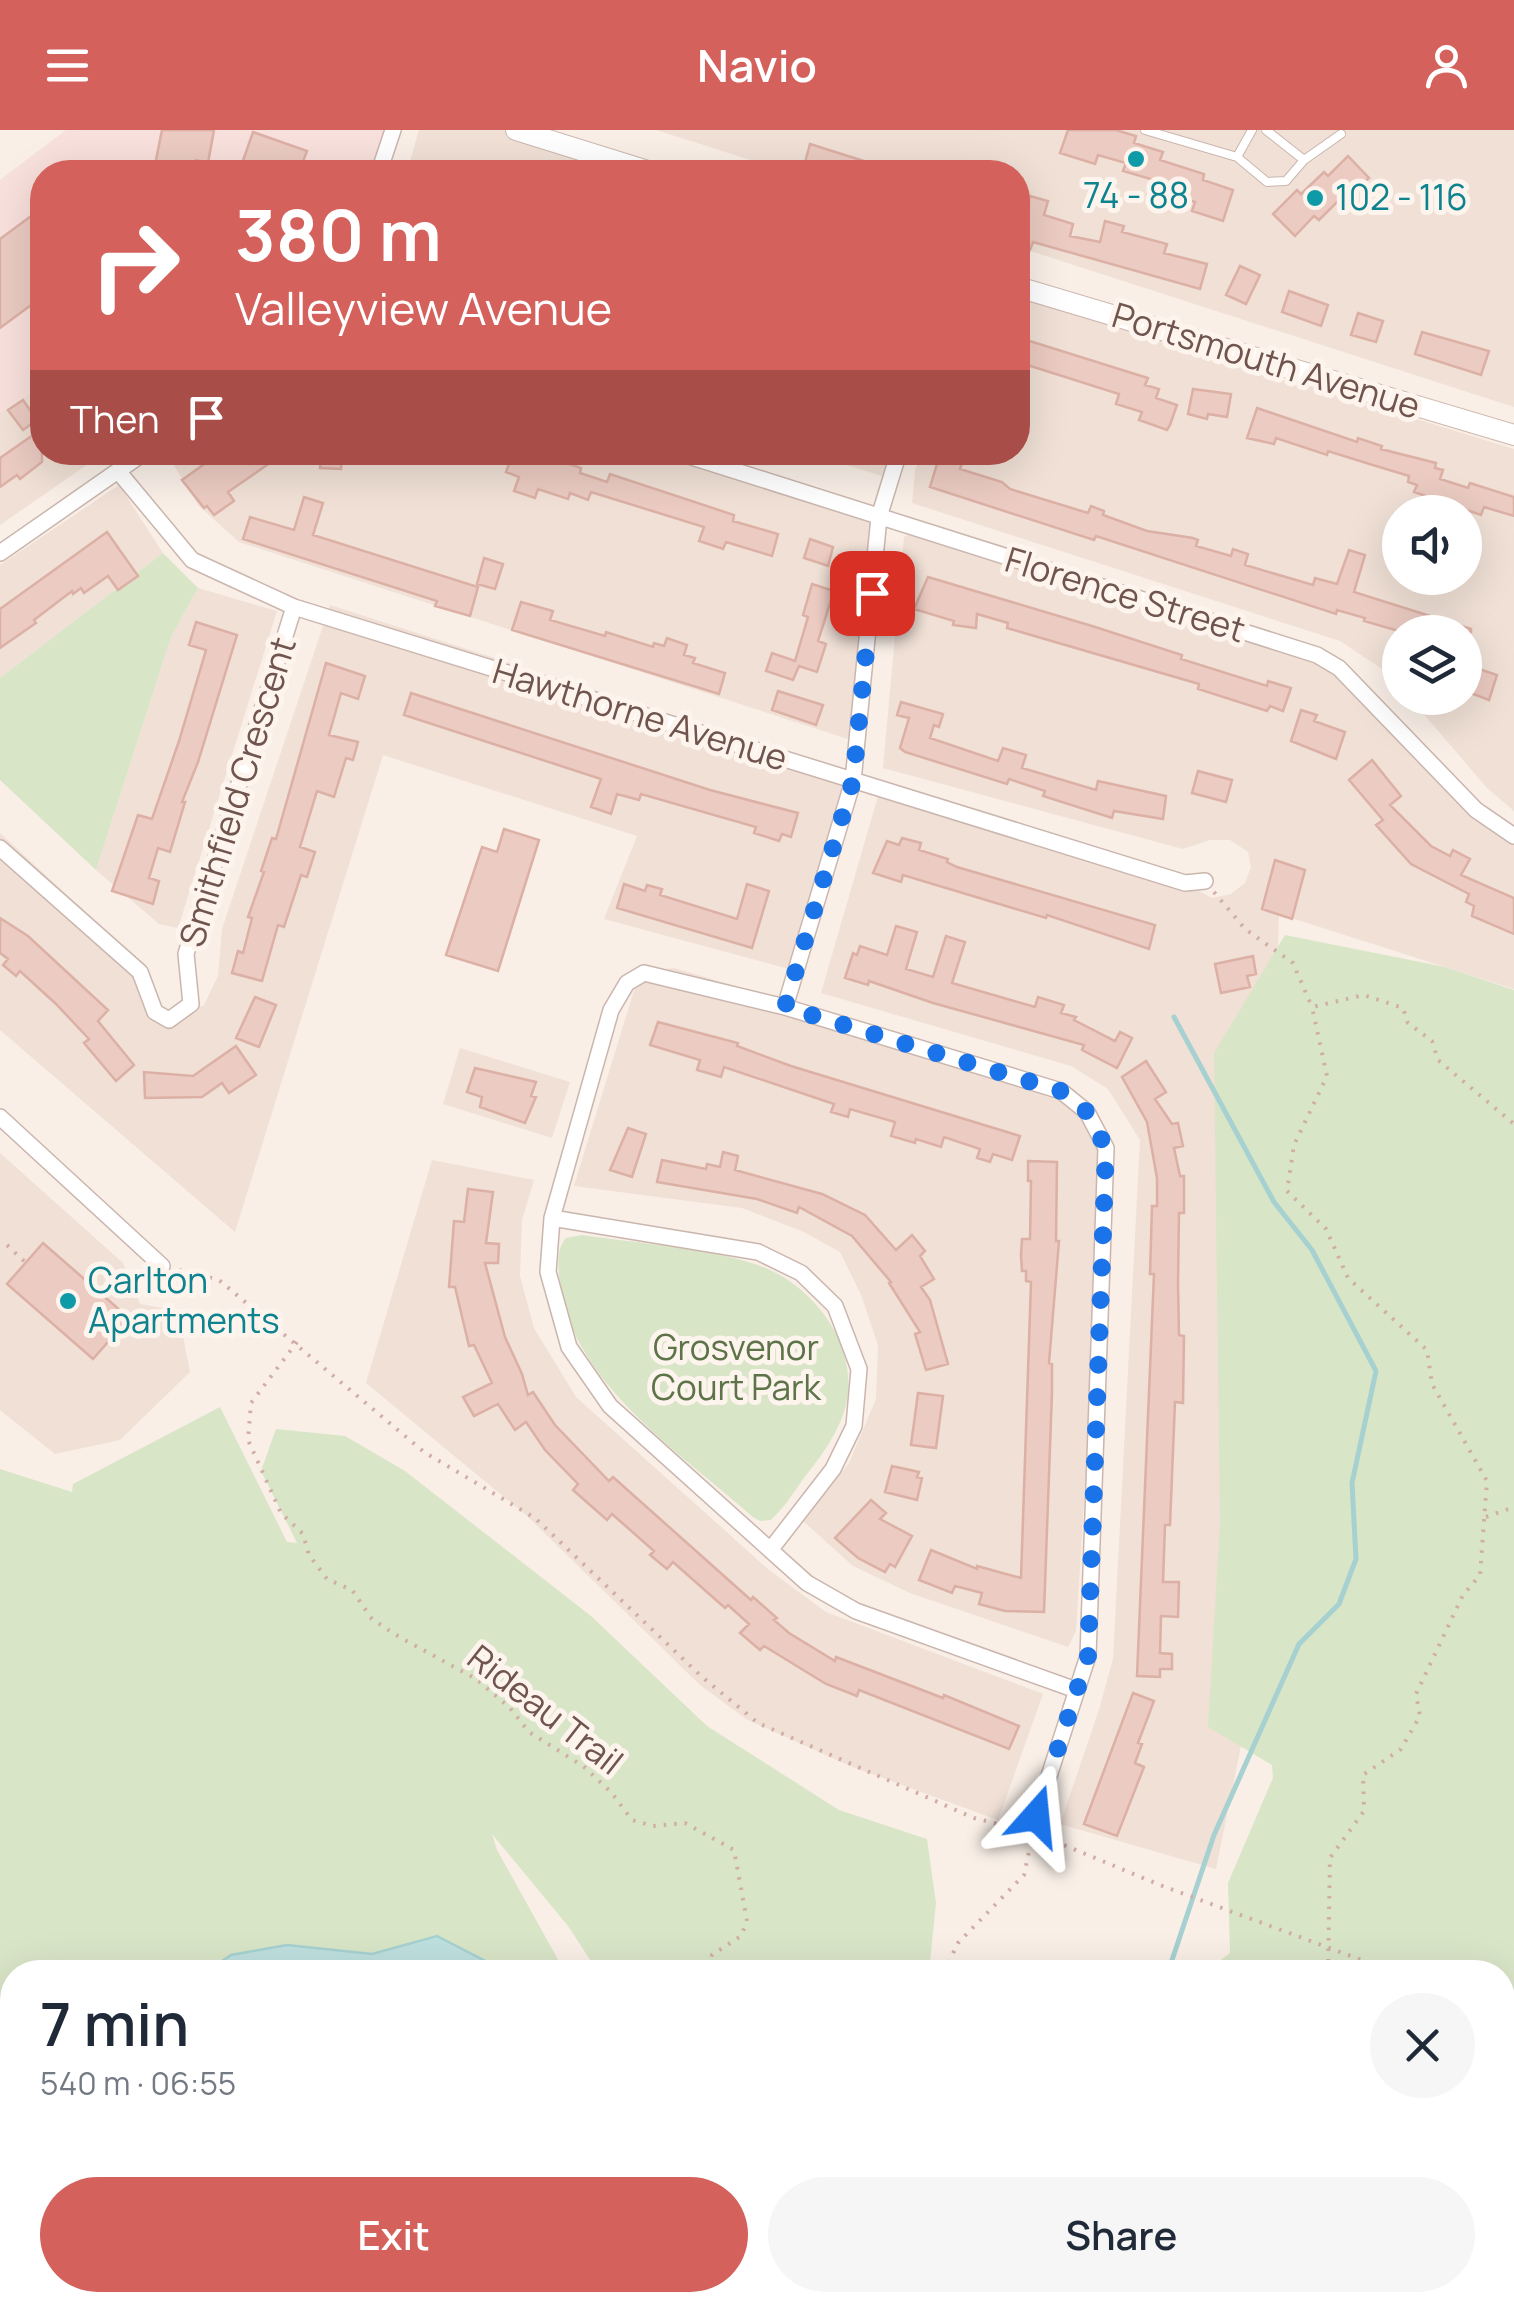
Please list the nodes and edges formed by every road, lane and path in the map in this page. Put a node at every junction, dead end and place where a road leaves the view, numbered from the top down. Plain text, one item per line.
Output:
1 (393, 130) edge
2 (516, 130) edge
3 (1145, 130) edge
4 (1252, 130) edge
5 (1266, 130) edge
6 (1340, 134) dead end
7 (1238, 157) junction
8 (382, 160) edge
9 (612, 160) edge
10 (1304, 160) junction
11 (1030, 291) edge
12 (1514, 435) edge
13 (126, 465) edge
14 (716, 465) edge
15 (895, 465) edge
16 (118, 471) junction
17 (879, 518) junction
18 (0, 553) edge
19 (294, 606) junction
20 (853, 781) junction
21 (1514, 836) edge
22 (0, 848) edge
23 (1205, 881) joint
24 (785, 1007) junction
25 (1312, 1007) junction
26 (0, 1118) edge
27 (1514, 1124) edge
28 (552, 1218) junction
29 (7, 1245) dead end
30 (26, 1263) dead end
31 (162, 1266) joint
32 (297, 1342) junction
33 (1514, 1507) edge
34 (1484, 1518) junction
35 (771, 1549) junction
36 (1076, 1690) junction
37 (1035, 1824) junction
38 (1329, 1948) junction
39 (711, 1960) edge
40 (950, 1960) edge
41 (1328, 1960) edge
42 (1362, 1960) edge

1 - 8 street
2 - 9 main road
3 - 7 lane
4 - 7 lane
5 - 10 lane
6 - 10 lane
7 - 10 lane
11 - 12 main road, Portsmouth Avenue
13 - 16 street
14 - 17 street, Florence Street
15 - 17 street
16 - 18 street
16 - 19 street, Hawthorne Avenue
17 - 20 street
17 - 21 street, Florence Street
19 - 20 street, Hawthorne Avenue
19 - 22 street, Smithfield Crescent
20 - 23 street, Hawthorne Avenue
20 - 24 street
23 - 25 path
24 - 28 street
24 - 36 street
25 - 27 path
25 - 34 path
26 - 31 street
28 - 35 street
28 - 35 street
29 - 30 path
31 - 32 path
32 - 37 path
32 - 39 path, Rideau Trail
33 - 34 path
34 - 38 path
35 - 36 street
36 - 37 street
37 - 38 path
37 - 40 path
38 - 41 path
38 - 42 path

